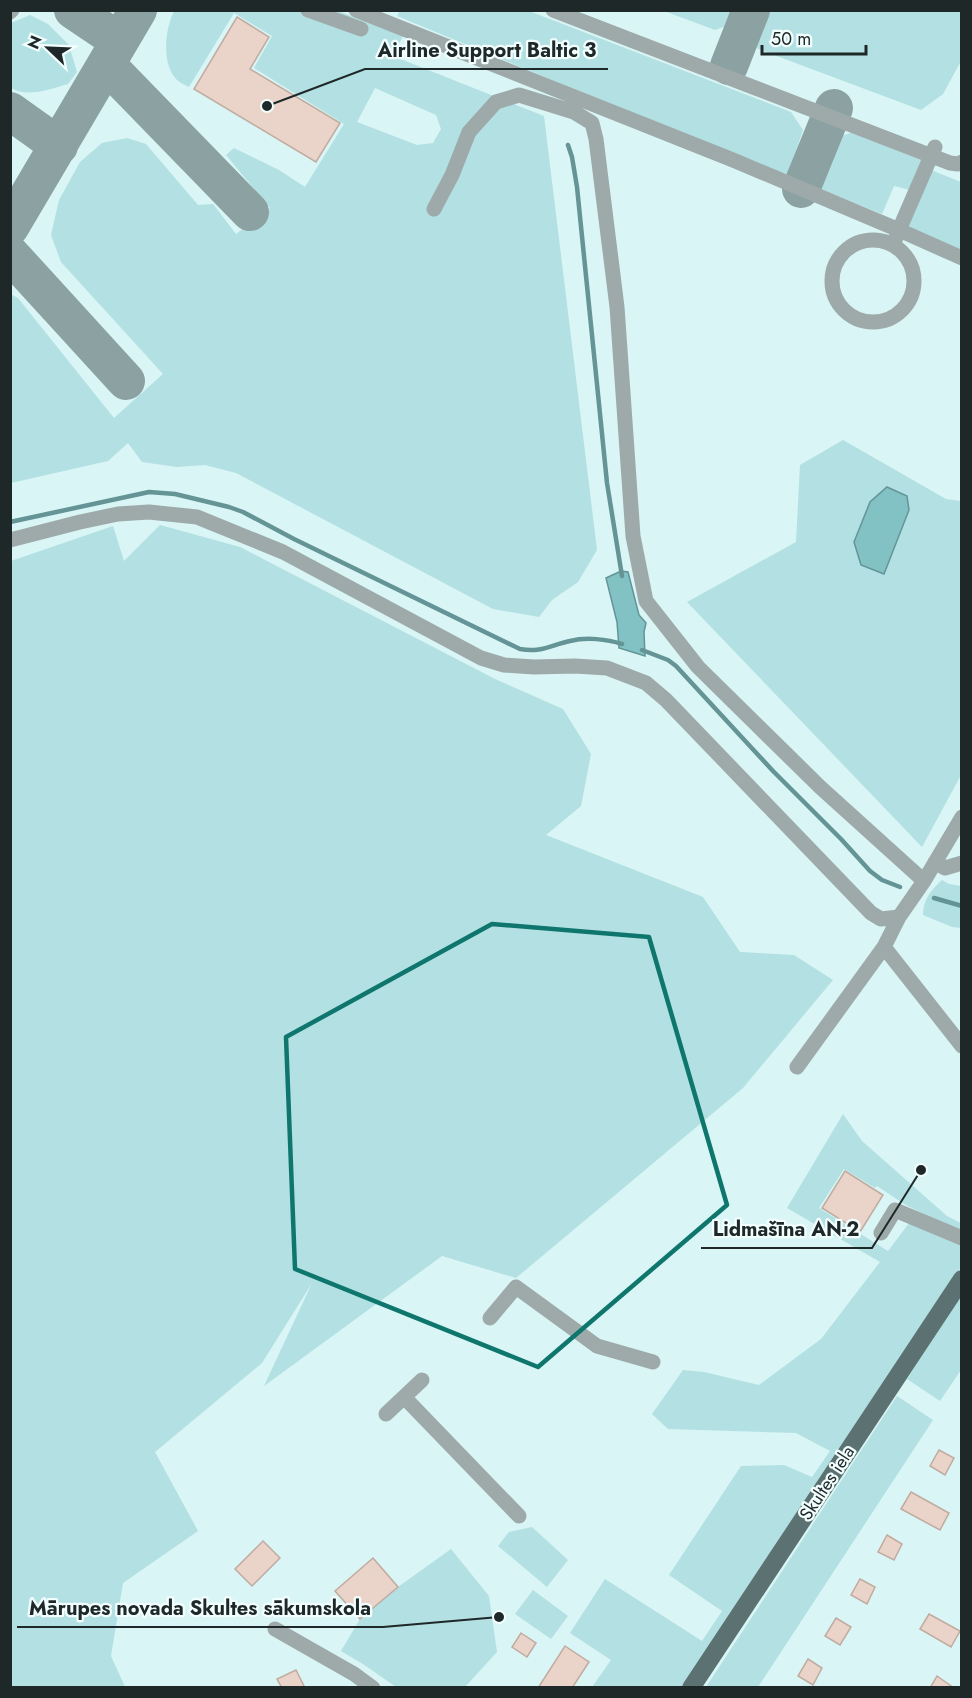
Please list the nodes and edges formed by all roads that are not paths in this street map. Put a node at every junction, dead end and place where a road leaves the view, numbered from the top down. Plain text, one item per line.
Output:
1 (308, 10) edge
2 (356, 10) edge
3 (553, 10) edge
4 (361, 29) dead end
5 (933, 151) junction
6 (962, 162) edge
7 (434, 209) dead end
8 (899, 230) junction
9 (892, 245) junction
10 (962, 258) edge
11 (10, 540) edge
12 (962, 817) edge
13 (935, 862) junction
14 (962, 863) edge
15 (924, 881) junction
16 (900, 916) junction
17 (884, 947) junction
18 (962, 1046) edge
19 (797, 1068) dead end
20 (881, 1233) dead end
21 (962, 1238) edge
22 (962, 1279) edge
23 (490, 1318) dead end
24 (653, 1362) dead end
25 (423, 1380) dead end
26 (404, 1397) junction
27 (386, 1414) dead end
28 (519, 1516) dead end
29 (275, 1629) dead end
30 (374, 1688) edge
31 (691, 1688) edge

1 - 4 lane
2 - 8 lane
3 - 5 lane
5 - 6 lane
5 - 8 lane
7 - 15 lane
8 - 9 lane
8 - 10 lane
9 - 9 lane
11 - 16 lane
12 - 13 lane
13 - 14 lane
13 - 15 lane
15 - 16 lane
16 - 17 lane
17 - 18 lane
17 - 19 lane
20 - 21 lane
22 - 31 main road, Skultes iela
23 - 24 lane
25 - 26 lane
26 - 27 lane
26 - 28 lane
29 - 30 lane

